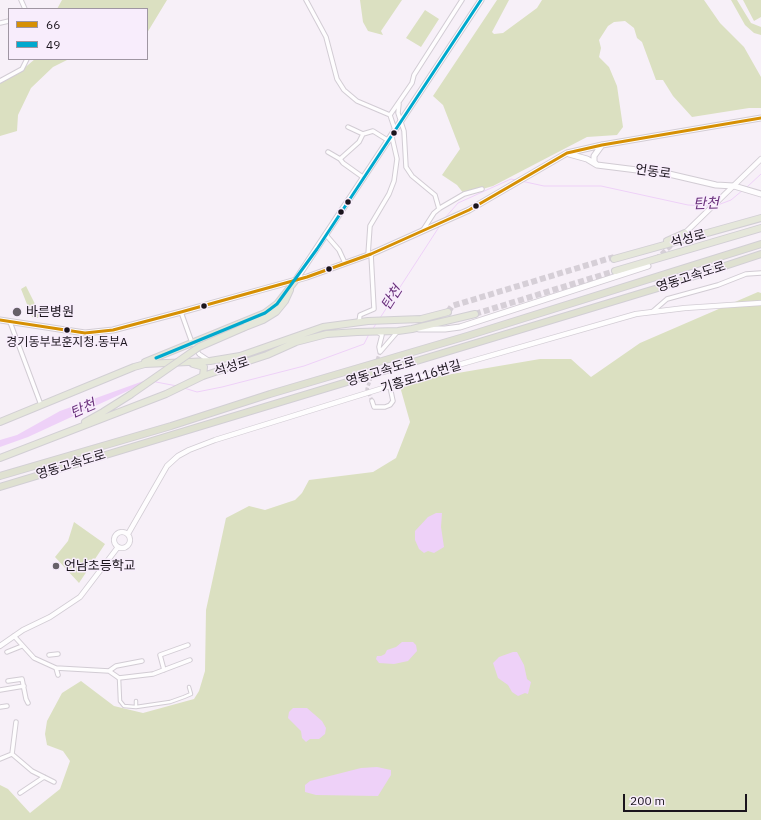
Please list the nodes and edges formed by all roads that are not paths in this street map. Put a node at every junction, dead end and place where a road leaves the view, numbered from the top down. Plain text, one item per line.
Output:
1 (306, 0) edge
2 (462, 0) edge
3 (481, 0) edge
4 (26, 60) edge
5 (0, 81) edge
6 (399, 101) junction
7 (390, 115) junction
8 (761, 118) edge
9 (401, 122) junction
10 (348, 127) dead end
11 (395, 131) junction
12 (363, 134) junction
13 (390, 139) junction
14 (602, 145) junction
15 (328, 152) dead end
16 (568, 154) junction
17 (340, 159) junction
18 (761, 159) edge
19 (597, 165) junction
20 (364, 178) junction
21 (734, 186) junction
22 (482, 189) dead end
23 (761, 194) edge
24 (440, 209) junction
25 (761, 218) edge
26 (761, 228) edge
27 (423, 231) junction
28 (685, 233) joint
29 (326, 235) junction
30 (761, 244) edge
31 (369, 254) junction
32 (761, 254) edge
33 (345, 263) junction
34 (648, 266) dead end
35 (616, 271) tunnel mouth
36 (761, 273) edge
37 (295, 281) junction
38 (667, 299) junction
39 (761, 303) edge
40 (670, 310) junction
41 (181, 312) junction
42 (448, 312) tunnel mouth
43 (651, 312) junction
44 (475, 314) tunnel mouth
45 (0, 320) edge
46 (10, 322) junction
47 (359, 322) junction
48 (412, 329) junction
49 (395, 331) junction
50 (379, 333) dead end
51 (193, 343) junction
52 (210, 361) junction
53 (184, 362) junction
54 (134, 367) junction
55 (203, 376) junction
56 (390, 387) junction
57 (372, 401) dead end
58 (41, 405) junction
59 (0, 422) edge
60 (43, 440) junction
61 (0, 458) edge
62 (0, 476) edge
63 (0, 487) edge
64 (128, 534) junction
65 (118, 547) junction
66 (14, 636) junction
67 (188, 645) dead end
68 (0, 646) edge
69 (22, 646) junction
70 (7, 652) dead end
71 (58, 654) dead end
72 (49, 655) dead end
73 (190, 660) dead end
74 (142, 662) dead end
75 (56, 668) junction
76 (164, 670) junction
77 (110, 671) junction
78 (58, 675) dead end
79 (118, 678) junction
80 (8, 681) dead end
81 (24, 686) junction
82 (189, 687) dead end
83 (0, 690) edge
84 (136, 701) dead end
85 (28, 703) dead end
86 (0, 706) edge
87 (7, 706) dead end
88 (136, 707) junction
89 (16, 722) dead end
90 (12, 754) junction
91 (0, 759) edge
92 (44, 778) junction
93 (54, 782) dead end
94 (20, 793) dead end

1 - 7 street
2 - 6 street
3 - 9 main road
4 - 5 street
6 - 7 street
6 - 9 street
7 - 11 street
8 - 14 main road
9 - 11 main road
9 - 24 street
10 - 12 street
11 - 13 main road
12 - 13 street
12 - 17 street
13 - 20 main road
13 - 31 street
14 - 16 main road
14 - 19 main road
15 - 17 street
16 - 19 main road, 언동로
16 - 27 main road
17 - 20 street
18 - 21 street
19 - 21 main road, 언동로
20 - 29 main road
21 - 23 main road, 언동로
21 - 28 street
22 - 24 street
24 - 27 street
25 - 28 highway, 석성로
26 - 35 highway, 석성로
27 - 31 main road
29 - 33 street
29 - 37 main road
30 - 62 highway, 영동고속도로
31 - 33 main road
31 - 47 street
32 - 63 highway, 영동고속도로
33 - 37 main road
34 - 48 main road
36 - 38 street
37 - 41 main road
37 - 51 highway
37 - 60 highway, bridge
38 - 40 street
38 - 43 street
39 - 40 street, 기흥로116번길
40 - 43 street, 기흥로116번길
41 - 46 main road
41 - 51 street
42 - 47 highway, 석성로
43 - 56 street, 기흥로116번길
44 - 48 highway, 석성로
45 - 46 main road
46 - 58 street
47 - 52 highway, 석성로
48 - 49 highway, 석성로
49 - 50 street
49 - 55 highway, 석성로
51 - 52 street
51 - 54 highway
52 - 53 highway, 석성로
53 - 54 highway, 석성로
53 - 55 highway
54 - 58 highway, 석성로
55 - 60 highway, 석성로
56 - 57 street
56 - 64 street, 기흥로116번길
58 - 59 highway, 석성로
60 - 61 highway, 석성로
64 - 65 street
64 - 65 street
65 - 66 street
66 - 68 street
66 - 69 street
67 - 76 street
69 - 70 street
69 - 75 street
71 - 72 street
73 - 76 street
74 - 77 street
75 - 77 street
75 - 78 street
76 - 79 street
77 - 79 street
79 - 88 street
80 - 81 street
81 - 83 street
81 - 85 street
82 - 88 street
84 - 88 street
86 - 87 street
89 - 90 street
90 - 91 street
90 - 92 street
92 - 93 street
92 - 94 street

